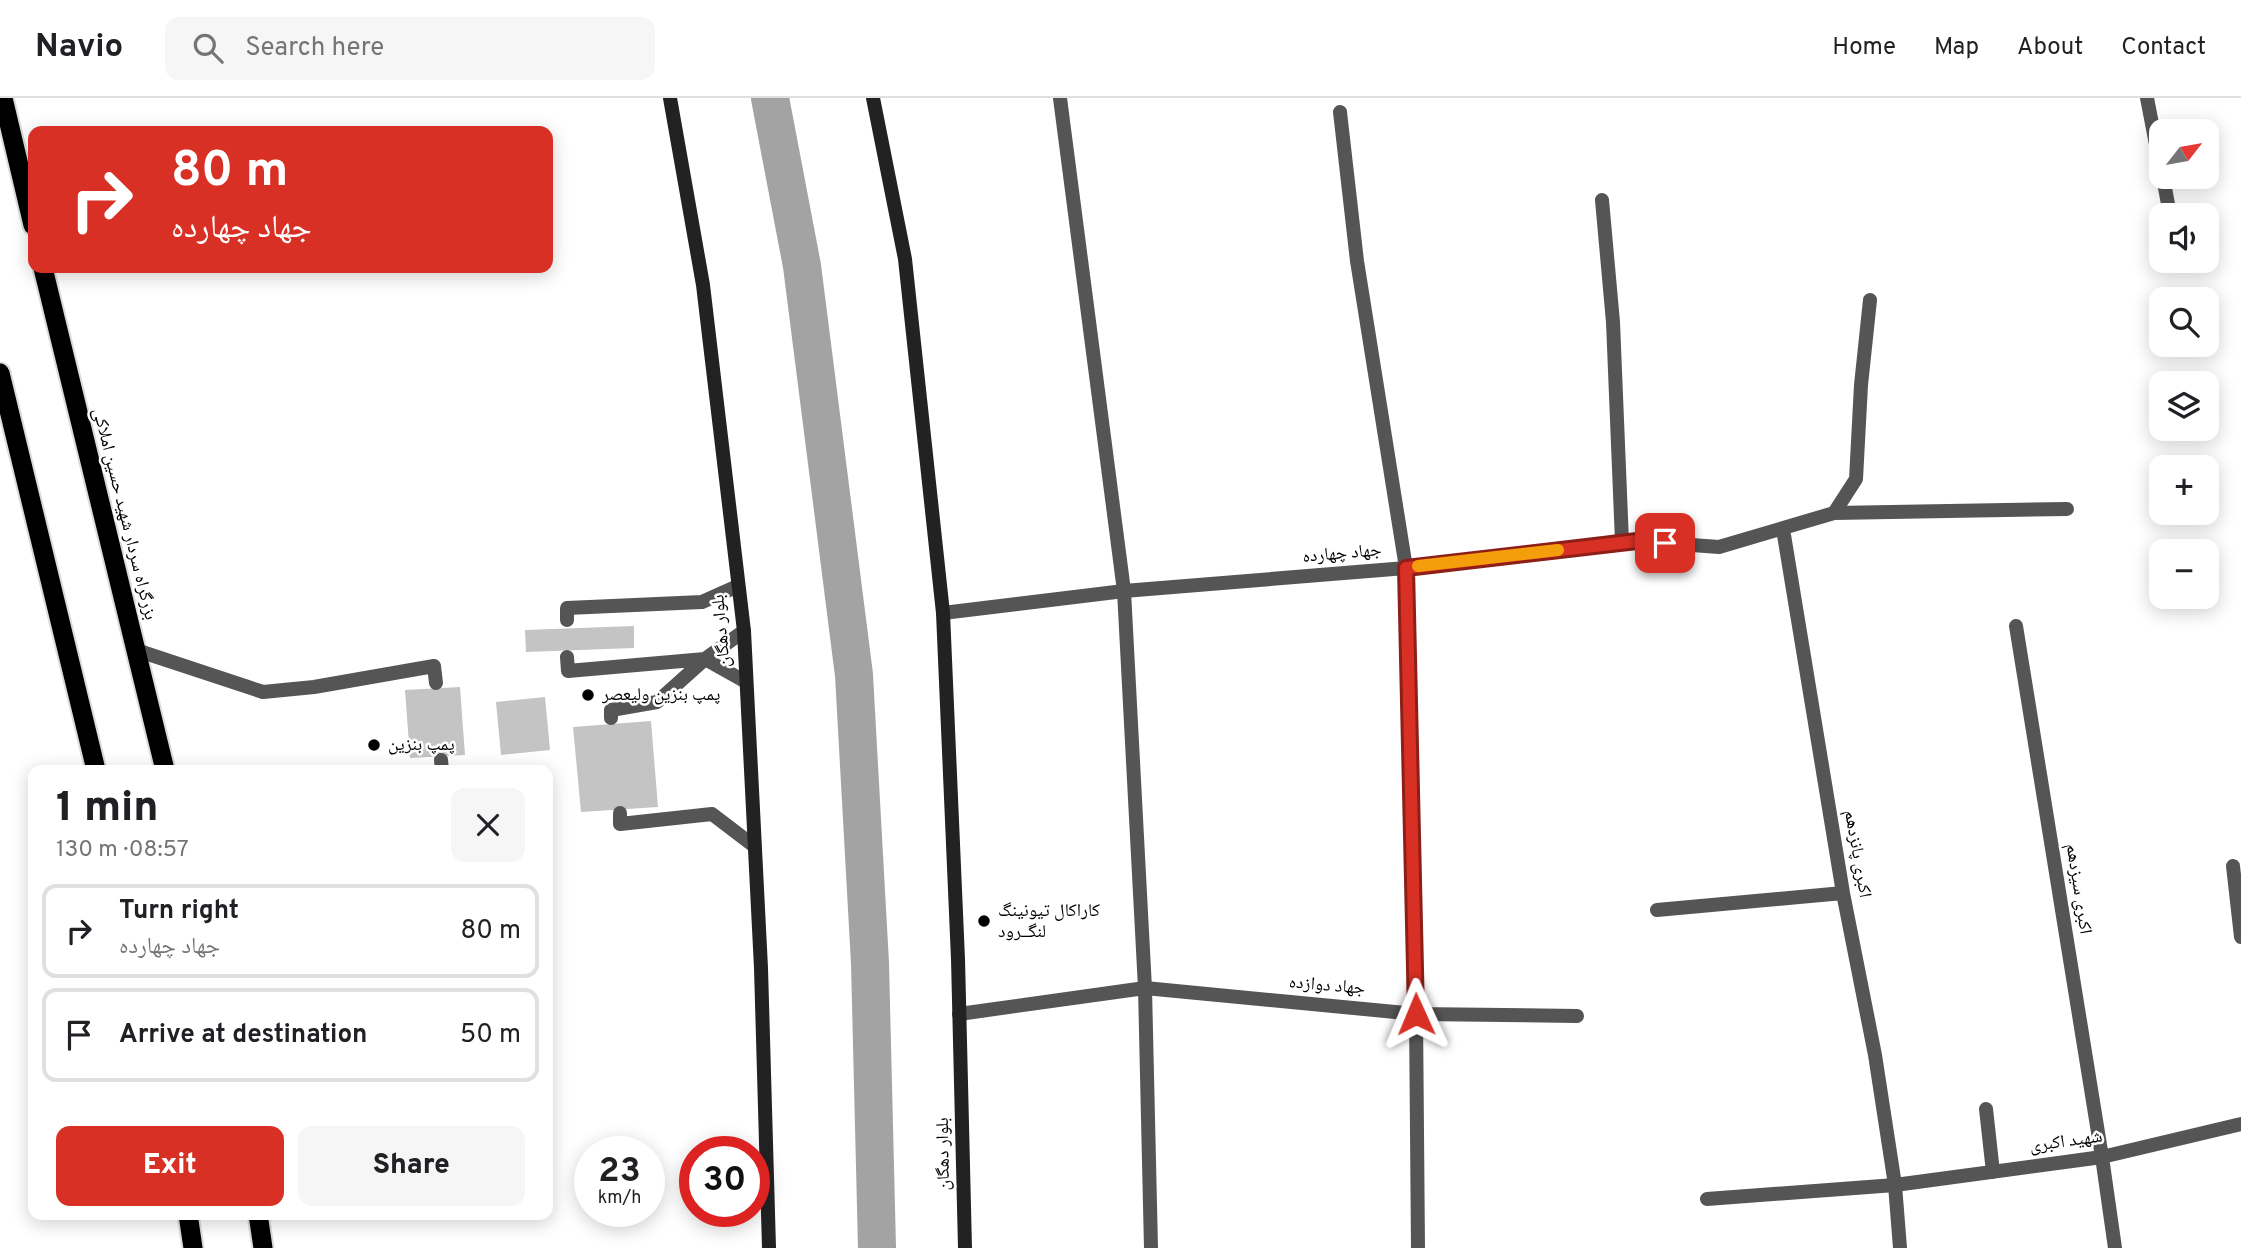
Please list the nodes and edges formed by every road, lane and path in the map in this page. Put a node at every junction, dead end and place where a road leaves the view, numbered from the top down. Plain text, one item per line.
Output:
1 (3, 98) edge
2 (670, 98) edge
3 (873, 98) edge
4 (1060, 98) edge
5 (2147, 98) edge
6 (1340, 112) dead end
7 (2151, 119) edge
8 (1602, 200) dead end
9 (28, 204) edge
10 (44, 273) edge
11 (1870, 300) dead end
12 (0, 373) edge
13 (2067, 509) dead end
14 (1834, 513) junction
15 (1783, 529) junction
16 (1622, 542) junction
17 (1406, 568) junction
18 (738, 586) junction
19 (1124, 591) junction
20 (943, 613) junction
21 (567, 620) dead end
22 (2016, 626) dead end
23 (744, 631) junction
24 (136, 650) junction
25 (568, 657) dead end
26 (705, 659) junction
27 (746, 682) junction
28 (436, 683) dead end
29 (611, 718) dead end
30 (95, 765) edge
31 (164, 765) edge
32 (620, 813) dead end
33 (754, 846) junction
34 (2233, 866) dead end
35 (1843, 893) junction
36 (1657, 910) dead end
37 (2241, 937) edge
38 (1144, 988) junction
39 (960, 1014) junction
40 (1416, 1014) junction
41 (1577, 1017) dead end
42 (1986, 1109) dead end
43 (2241, 1124) edge
44 (2102, 1157) junction
45 (1993, 1172) junction
46 (1895, 1185) junction
47 (1707, 1199) dead end
48 (189, 1220) edge
49 (259, 1220) edge
50 (193, 1248) edge
51 (263, 1248) edge
52 (769, 1248) edge
53 (965, 1248) edge
54 (1151, 1248) edge
55 (1418, 1248) edge
56 (1900, 1248) edge
57 (2115, 1248) edge

1 - 9 highway
2 - 18 main road, بلوار دهگان
3 - 20 main road, بلوار دهگان
4 - 19 street
5 - 7 street
6 - 17 street
8 - 16 street
10 - 24 highway, بزرگراه سردار شهید حسین املاکی
11 - 14 street
12 - 30 highway
13 - 14 street, جهاد چهارده
14 - 15 street, جهاد چهارده
15 - 16 street, جهاد چهارده
15 - 35 street, اکبری پانزدهم
16 - 17 street, جهاد چهارده
17 - 19 street, جهاد چهارده
17 - 40 street
18 - 21 street
18 - 23 main road, بلوار دهگان
19 - 20 street, جهاد چهارده
19 - 38 street
20 - 39 main road, بلوار دهگان
22 - 44 street, اکبری سیزدهم
23 - 26 street
23 - 27 main road, بلوار دهگان
24 - 28 street
24 - 31 highway, بزرگراه سردار شهید حسین املاکی
25 - 26 street
26 - 27 street
26 - 29 street
27 - 33 main road, بلوار دهگان
32 - 33 street
33 - 52 main road, بلوار دهگان
34 - 37 street
35 - 36 street
35 - 46 street, اکبری پانزدهم
38 - 39 street, جهاد دوازده
38 - 40 street, جهاد دوازده
38 - 54 street
39 - 53 main road, بلوار دهگان
40 - 41 street, جهاد دوازده
40 - 55 street
42 - 45 street
43 - 44 street, شهید اکبری
44 - 45 street, شهید اکبری
44 - 57 street, اکبری سیزدهم
45 - 46 street, شهید اکبری
46 - 47 street, شهید اکبری
46 - 56 street, اکبری پانزدهم
48 - 50 highway
49 - 51 highway

